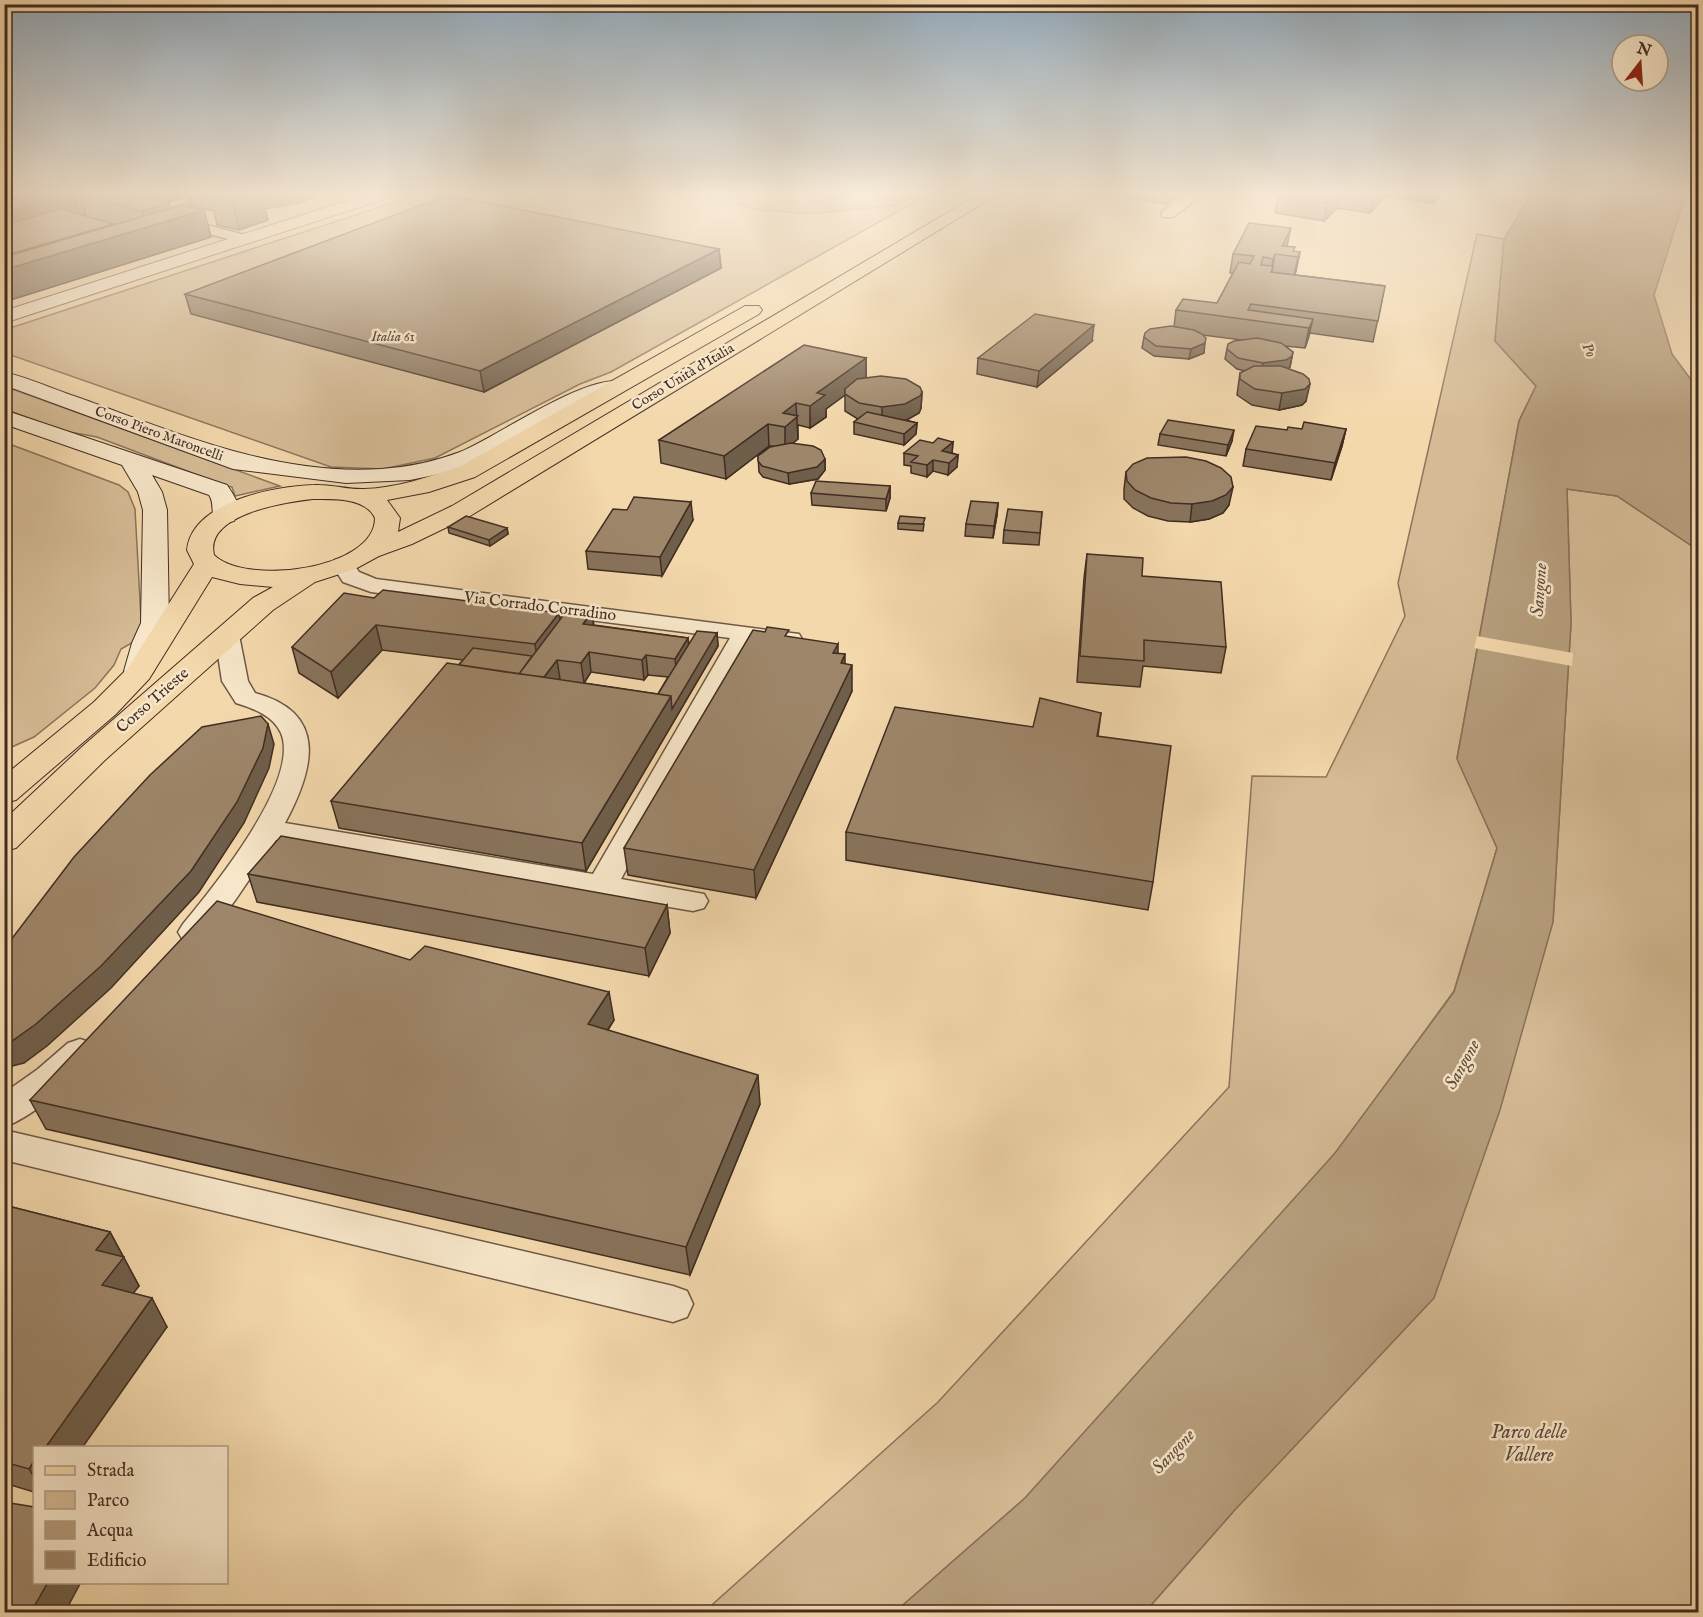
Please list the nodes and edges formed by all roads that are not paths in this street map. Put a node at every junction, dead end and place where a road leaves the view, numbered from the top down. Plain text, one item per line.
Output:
1 (150, 269) edge
2 (864, 269) edge
3 (770, 299) dead end
4 (4, 317) edge
5 (4, 378) edge
6 (618, 386) junction
7 (4, 416) edge
8 (222, 457) junction
9 (131, 460) junction
10 (313, 492) junction
11 (362, 497) junction
12 (225, 516) junction
13 (371, 550) junction
14 (207, 563) junction
15 (343, 565) junction
16 (312, 574) junction
17 (745, 633) junction
18 (227, 635) junction
19 (813, 646) edge
20 (139, 674) junction
21 (4, 793) edge
22 (268, 829) junction
23 (4, 840) edge
24 (602, 885) junction
25 (693, 901) dead end
26 (174, 956) edge
27 (101, 1034) edge
28 (4, 1113) edge
29 (4, 1144) edge
30 (673, 1304) dead end

1 - 4 main road
2 - 13 main road, Corso Unità d'Italia
3 - 6 main road, Corso Unità d'Italia
5 - 8 main road, Corso Piero Maroncelli
6 - 8 main road
6 - 11 main road, Corso Unità d'Italia
7 - 9 main road, Corso Piero Maroncelli
8 - 10 main road, Corso Piero Maroncelli
9 - 12 main road, Corso Piero Maroncelli
9 - 20 main road
10 - 11 main road
10 - 12 main road
11 - 13 main road
12 - 14 main road
13 - 15 main road, Corso Unità d'Italia
14 - 16 main road
14 - 20 main road, Corso Trieste
15 - 16 main road, Corso Unità d'Italia
15 - 17 street, Via Corrado Corradino
16 - 18 main road, Corso Trieste
17 - 19 street, Via Corrado Corradino
17 - 24 street
18 - 22 street
18 - 23 main road, Corso Trieste
20 - 21 main road, Corso Trieste
22 - 24 street
22 - 26 street
24 - 25 street
27 - 28 street
29 - 30 street

